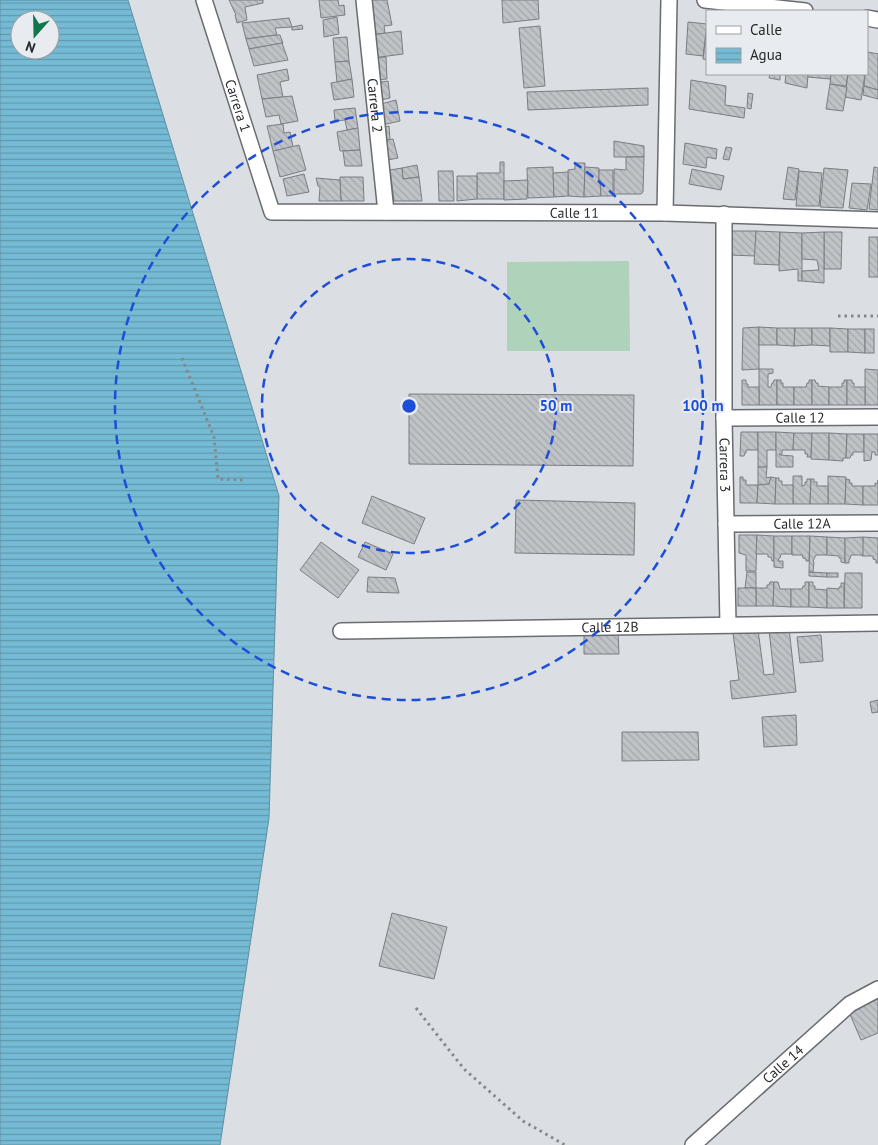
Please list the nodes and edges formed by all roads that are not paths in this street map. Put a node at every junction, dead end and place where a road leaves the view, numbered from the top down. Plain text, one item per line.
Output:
1 (204, 0) edge
2 (364, 0) edge
3 (669, 0) edge
4 (705, 0) edge
5 (796, 10) edge
6 (272, 212) joint
7 (386, 212) junction
8 (665, 213) junction
9 (724, 214) junction
10 (878, 220) edge
11 (878, 417) edge
12 (724, 418) junction
13 (878, 523) edge
14 (726, 524) junction
15 (878, 623) edge
16 (728, 625) junction
17 (341, 631) dead end
18 (878, 990) edge
19 (693, 1145) edge

1 - 6 street, Carrera 1
2 - 7 street, Carrera 2
3 - 8 street
4 - 5 street
6 - 7 street, Calle 11
7 - 8 street, Calle 11
8 - 9 street, Calle 11
9 - 10 street, Calle 11
9 - 12 street, Carrera 3
11 - 12 street, Calle 12
12 - 14 street, Carrera 3
13 - 14 street, Calle 12A
14 - 16 street, Carrera 3
15 - 16 street, Calle 12B
16 - 17 street, Calle 12B
18 - 19 street, Calle 14

